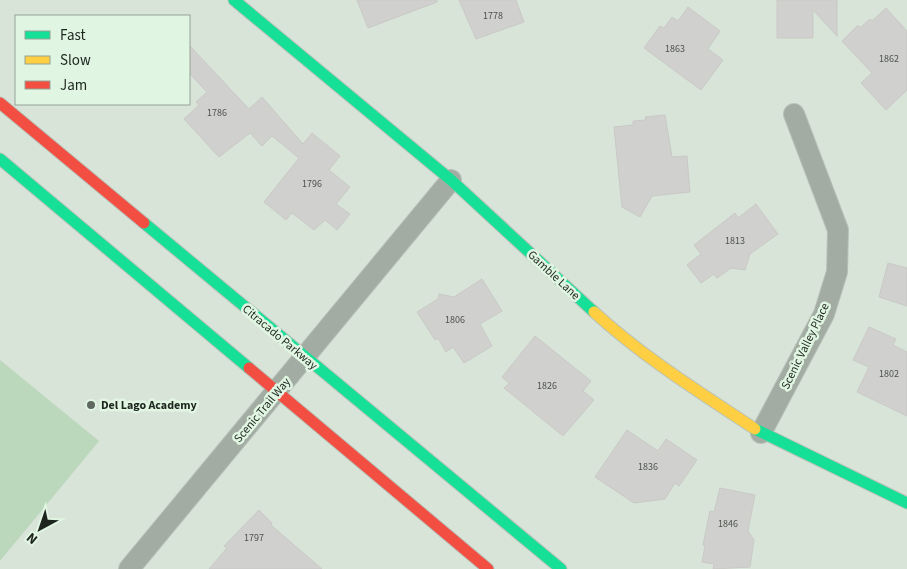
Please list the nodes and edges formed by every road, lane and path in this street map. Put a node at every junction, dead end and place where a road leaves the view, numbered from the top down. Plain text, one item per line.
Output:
1 (234, 0) edge
2 (0, 103) edge
3 (794, 114) dead end
4 (0, 159) edge
5 (451, 180) junction
6 (305, 358) junction
7 (278, 391) junction
8 (762, 433) junction
9 (907, 504) edge
10 (129, 569) edge
11 (488, 569) edge
12 (560, 569) edge

1 - 5 street, Gamble Lane
2 - 6 street, Citracado Parkway
3 - 8 street, Scenic Valley Place
4 - 7 street
5 - 6 street, Scenic Trail Way
5 - 8 street, Gamble Lane
6 - 7 street, Scenic Trail Way
6 - 12 street, Citracado Parkway
7 - 10 street, Scenic Trail Way
7 - 11 street
8 - 9 street, Gamble Lane

